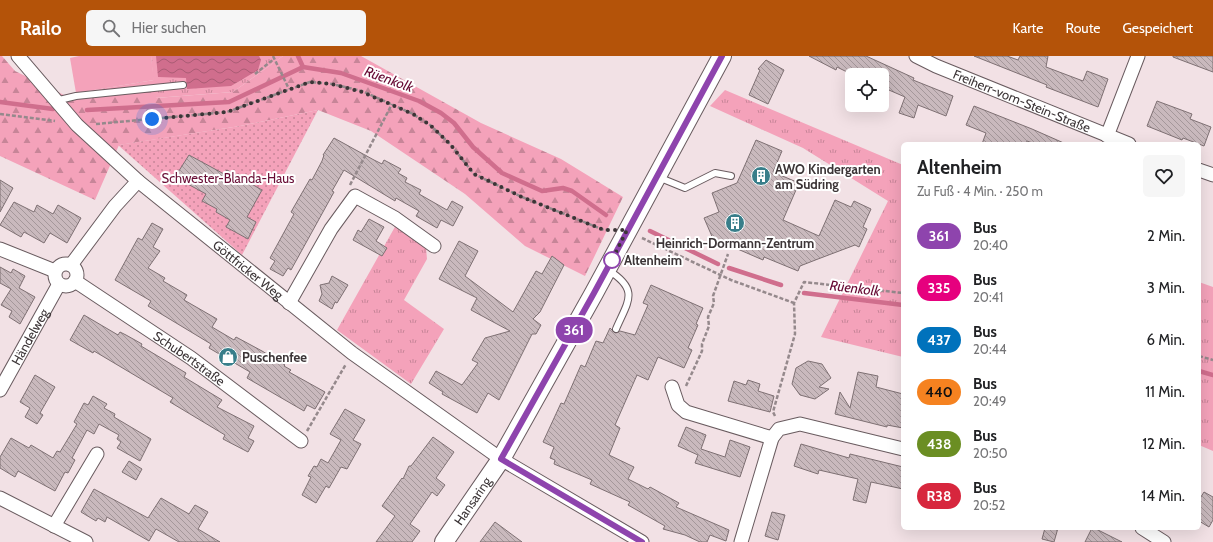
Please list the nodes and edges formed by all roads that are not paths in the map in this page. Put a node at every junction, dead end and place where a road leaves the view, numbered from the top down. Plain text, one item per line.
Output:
1 (18, 56) edge
2 (722, 56) edge
3 (916, 56) edge
4 (1138, 56) edge
5 (183, 85) dead end
6 (55, 101) junction
7 (1107, 136) junction
8 (1124, 142) edge
9 (1201, 171) edge
10 (1213, 175) edge
11 (656, 176) junction
12 (731, 176) dead end
13 (138, 181) junction
14 (434, 246) dead end
15 (0, 249) edge
16 (71, 265) junction
17 (607, 269) junction
18 (55, 271) junction
19 (75, 281) junction
20 (59, 284) junction
21 (289, 303) junction
22 (616, 330) dead end
23 (672, 387) dead end
24 (0, 390) edge
25 (776, 434) junction
26 (301, 442) road end
27 (901, 449) edge
28 (97, 454) dead end
29 (501, 459) junction
30 (0, 498) edge
31 (54, 526) junction
32 (1145, 530) edge
33 (86, 542) edge
34 (444, 542) edge
35 (642, 542) edge
36 (741, 542) edge
37 (1164, 542) edge

1 - 6 street, Göttfricker Weg
2 - 11 street, Hansaring
3 - 7 street, Freiherr-vom-Stein-Straße
4 - 7 street
5 - 6 lane
6 - 13 street, Göttfricker Weg
7 - 8 street, Freiherr-vom-Stein-Straße
9 - 10 street
11 - 12 lane
11 - 17 street, Hansaring
13 - 16 street
13 - 21 street, Göttfricker Weg
14 - 21 street
15 - 18 street
16 - 18 street
16 - 19 street
17 - 22 lane
17 - 29 street, Hansaring
18 - 20 street
19 - 20 street
19 - 26 street, Schubertstraße
20 - 24 street, Händelweg
21 - 29 street, Göttfricker Weg
23 - 25 street
25 - 27 street
25 - 36 street
28 - 31 street
29 - 34 street, Hansaring
29 - 35 street, Göttfricker Weg
30 - 31 street
31 - 33 street
32 - 37 street

